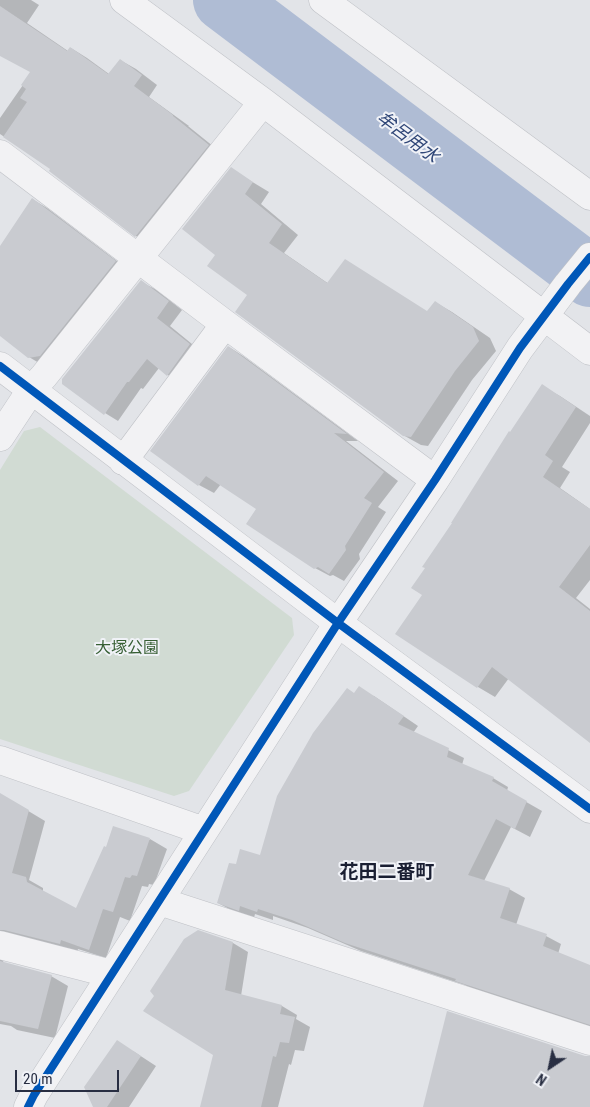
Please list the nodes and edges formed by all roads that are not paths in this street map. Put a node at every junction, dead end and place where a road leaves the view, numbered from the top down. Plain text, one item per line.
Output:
1 (124, 0) edge
2 (323, 0) edge
3 (263, 102) junction
4 (0, 154) edge
5 (590, 196) edge
6 (590, 257) edge
7 (138, 258) junction
8 (544, 317) junction
9 (225, 324) junction
10 (590, 352) edge
11 (0, 366) edge
12 (31, 390) junction
13 (0, 438) edge
14 (123, 460) junction
15 (435, 480) junction
16 (338, 623) junction
17 (0, 760) edge
18 (590, 809) edge
19 (204, 831) junction
20 (159, 901) junction
21 (0, 945) edge
22 (112, 974) junction
23 (590, 1042) edge
24 (28, 1107) edge

1 - 3 street
2 - 5 street
3 - 7 street
3 - 8 street
4 - 7 street
6 - 8 street
7 - 9 street
7 - 12 street
8 - 10 street
8 - 15 street
9 - 14 street
9 - 15 street
11 - 12 street
12 - 13 street
12 - 14 street
14 - 16 street
15 - 16 street
16 - 18 street
16 - 19 street
17 - 19 street
19 - 20 street
20 - 22 street
20 - 23 street
21 - 22 street
22 - 24 street

